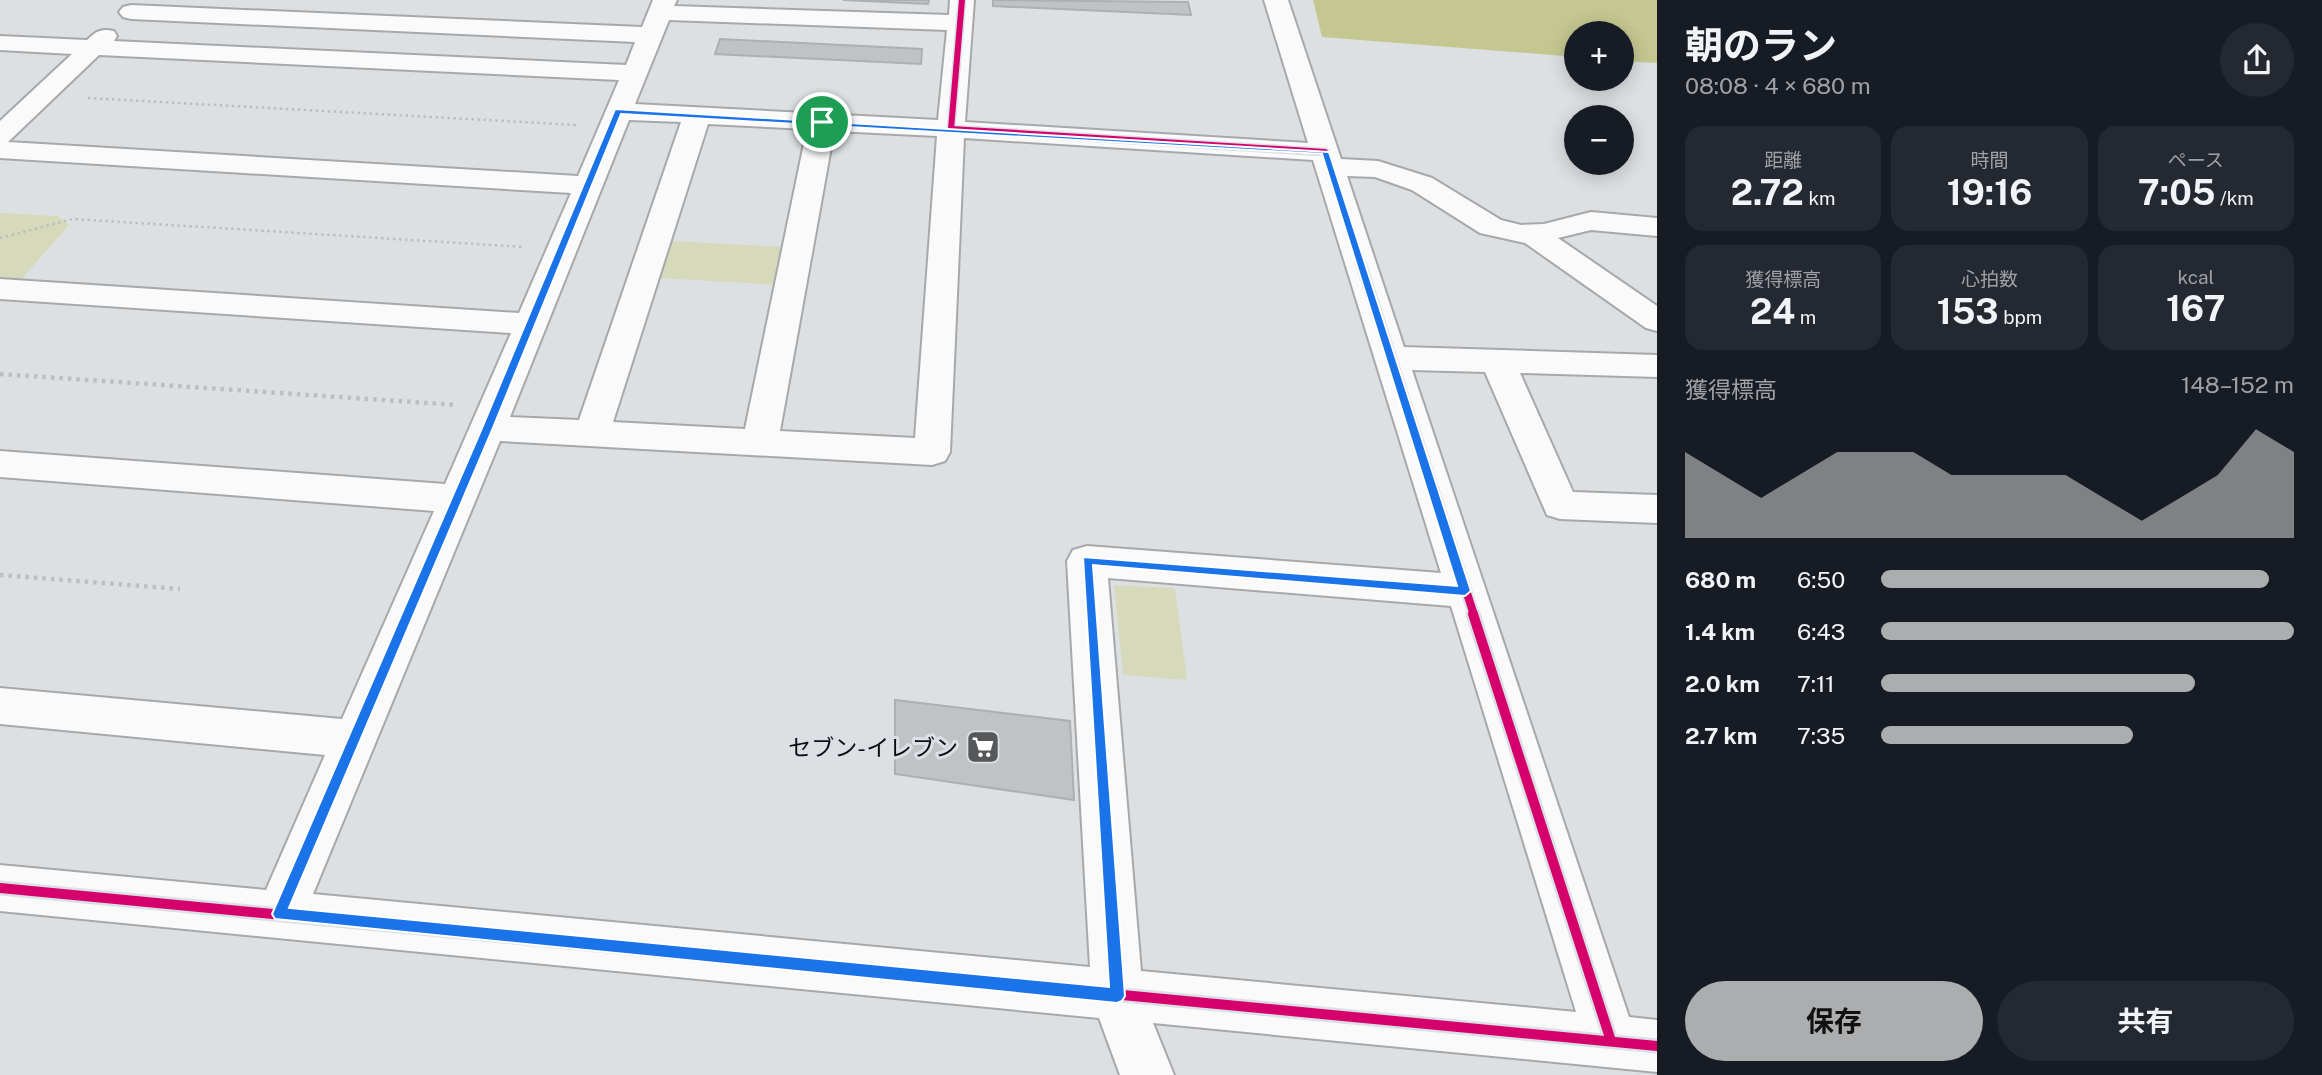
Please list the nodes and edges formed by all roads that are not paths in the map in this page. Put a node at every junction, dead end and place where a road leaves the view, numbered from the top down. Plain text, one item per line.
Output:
1 (1276, 0) edge
2 (137, 6) edge
3 (657, 10) edge
4 (961, 12) edge
5 (0, 43) edge
6 (93, 47) junction
7 (635, 73) junction
8 (697, 115) junction
9 (615, 119) junction
10 (822, 122) junction
11 (951, 129) junction
12 (0, 136) edge
13 (0, 150) edge
14 (1327, 160) junction
15 (588, 185) junction
16 (1657, 227) edge
17 (1532, 234) junction
18 (0, 289) edge
19 (1657, 321) edge
20 (530, 324) junction
21 (1390, 358) junction
22 (1498, 362) junction
23 (1657, 366) edge
24 (492, 418) junction
25 (592, 433) junction
26 (760, 442) junction
27 (0, 464) edge
28 (457, 499) junction
29 (1657, 509) edge
30 (1465, 591) junction
31 (0, 706) edge
32 (355, 739) junction
33 (0, 888) edge
34 (280, 914) junction
35 (1117, 996) junction
36 (1634, 1044) edge
37 (1147, 1075) edge

1 - 14 street
2 - 3 street
2 - 6 street
3 - 4 street
3 - 7 street
4 - 11 street
5 - 6 street
6 - 7 street
6 - 12 street
7 - 9 street
8 - 9 street
8 - 10 street
8 - 25 street
9 - 15 street
10 - 11 street
10 - 26 street
11 - 14 street
11 - 26 street
13 - 15 street
14 - 17 street
14 - 21 street
15 - 20 street
16 - 17 street
17 - 19 street
18 - 20 street
20 - 24 street
21 - 22 street
21 - 30 street
22 - 23 street
22 - 29 street
24 - 25 street
24 - 28 street
25 - 26 street
27 - 28 street
28 - 32 street
30 - 35 street
30 - 36 street
31 - 32 street
32 - 34 street
33 - 34 street
34 - 35 street
35 - 36 street
35 - 37 street

